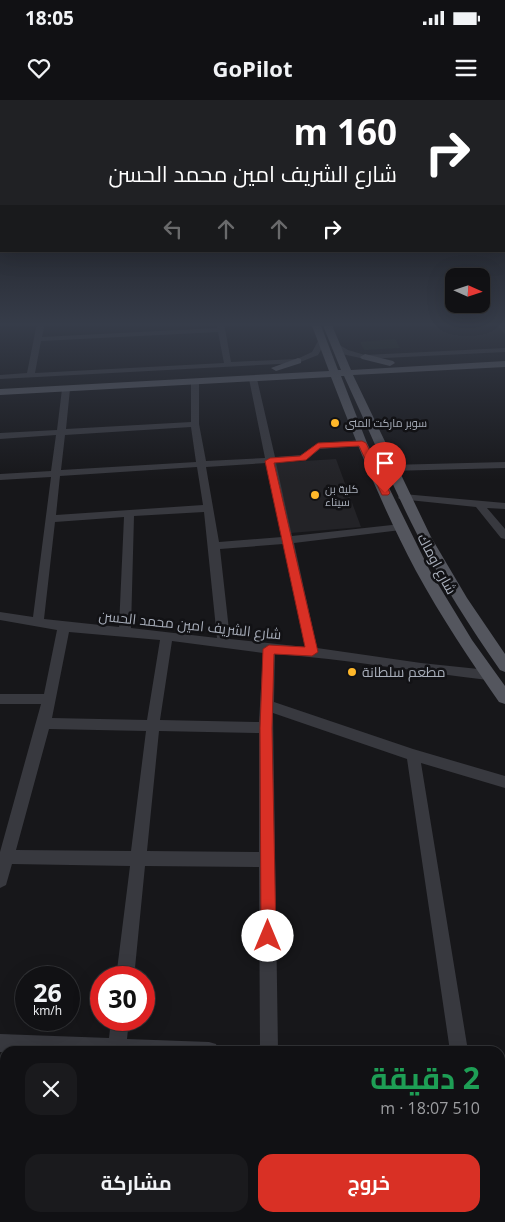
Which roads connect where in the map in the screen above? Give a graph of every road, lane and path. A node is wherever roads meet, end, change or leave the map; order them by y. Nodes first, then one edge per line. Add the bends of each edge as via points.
1 (25, 375) edge
2 (34, 375) edge
3 (72, 375) edge
4 (89, 375) edge
5 (288, 375) edge
6 (340, 375) edge
7 (344, 375) edge
8 (0, 377) edge
9 (47, 377) junction
10 (253, 379) junction
11 (195, 382) junction
12 (0, 383) edge
13 (354, 387) junction
14 (340, 388) junction
15 (66, 389) junction
16 (0, 392) edge
17 (195, 424) junction
18 (60, 432) junction
19 (0, 436) edge
20 (362, 443) junction
21 (270, 461) junction
22 (505, 465) edge
23 (201, 466) junction
24 (389, 468) junction
25 (56, 474) junction
26 (0, 477) edge
27 (403, 497) junction
28 (479, 504) junction
29 (505, 506) edge
30 (209, 508) junction
31 (129, 514) junction
32 (50, 519) junction
33 (401, 527) junction
34 (505, 536) edge
35 (287, 540) junction
36 (214, 546) junction
37 (0, 616) edge
38 (38, 623) junction
39 (64, 627) junction
40 (125, 632) junction
41 (167, 636) junction
42 (224, 644) junction
43 (269, 649) junction
44 (312, 652) junction
45 (505, 666) edge
46 (488, 675) junction
47 (505, 698) edge
48 (0, 699) edge
49 (48, 700) junction
50 (267, 705) junction
51 (44, 724) junction
52 (153, 725) junction
53 (266, 728) junction
54 (413, 755) junction
55 (505, 782) edge
56 (6, 857) junction
57 (139, 858) junction
58 (268, 860) junction
59 (0, 880) edge
60 (126, 966) edge
61 (119, 1031) edge
62 (0, 1042) edge
63 (67, 1046) edge
64 (117, 1046) edge
65 (269, 1046) edge
66 (458, 1046) edge

1 - 8 street
2 - 9 street
3 - 9 street
4 - 9 main road
5 - 10 main road
6 - 14 main road, شارع اوماك
7 - 13 main road, شارع اوماك
9 - 12 main road
10 - 11 main road
10 - 21 street
11 - 15 main road
11 - 17 street
13 - 14 main road
13 - 24 main road, شارع اوماك
14 - 20 main road, شارع اوماك
15 - 16 main road
15 - 18 street
17 - 18 street
17 - 23 street
18 - 19 street
18 - 25 street
20 - 21 street via 318,446 302,458
20 - 33 main road, شارع اوماك
21 - 23 street
21 - 35 street
22 - 24 street
23 - 25 street
23 - 30 street
24 - 27 main road, شارع اوماك
25 - 26 street
25 - 32 street
27 - 28 street
27 - 45 main road, شارع اوماك via 439,567
28 - 29 street
28 - 34 street
30 - 31 street
30 - 36 street
31 - 32 street
31 - 40 street
32 - 38 street
33 - 35 street
33 - 46 main road, شارع اوماك via 443,606
35 - 36 street
35 - 44 street
36 - 42 street
37 - 38 street, شارع الشريف امين محمد الحسن
38 - 39 street, شارع الشريف امين محمد الحسن
39 - 40 street, شارع الشريف امين محمد الحسن
39 - 49 street
40 - 41 street, شارع الشريف امين محمد الحسن
41 - 42 street, شارع الشريف امين محمد الحسن
41 - 52 street
42 - 43 street, شارع الشريف امين محمد الحسن
43 - 44 street, شارع الشريف امين محمد الحسن
43 - 50 street
44 - 46 street, شارع الشريف امين محمد الحسن
46 - 47 main road, شارع اوماك
48 - 49 street
49 - 51 street
50 - 53 street
50 - 54 street
51 - 52 street
51 - 56 street
52 - 53 street
52 - 57 street
53 - 58 street
54 - 55 street
54 - 66 street
56 - 57 street
56 - 59 street
57 - 58 street
57 - 60 street
58 - 65 street
61 - 64 street
62 - 63 street

